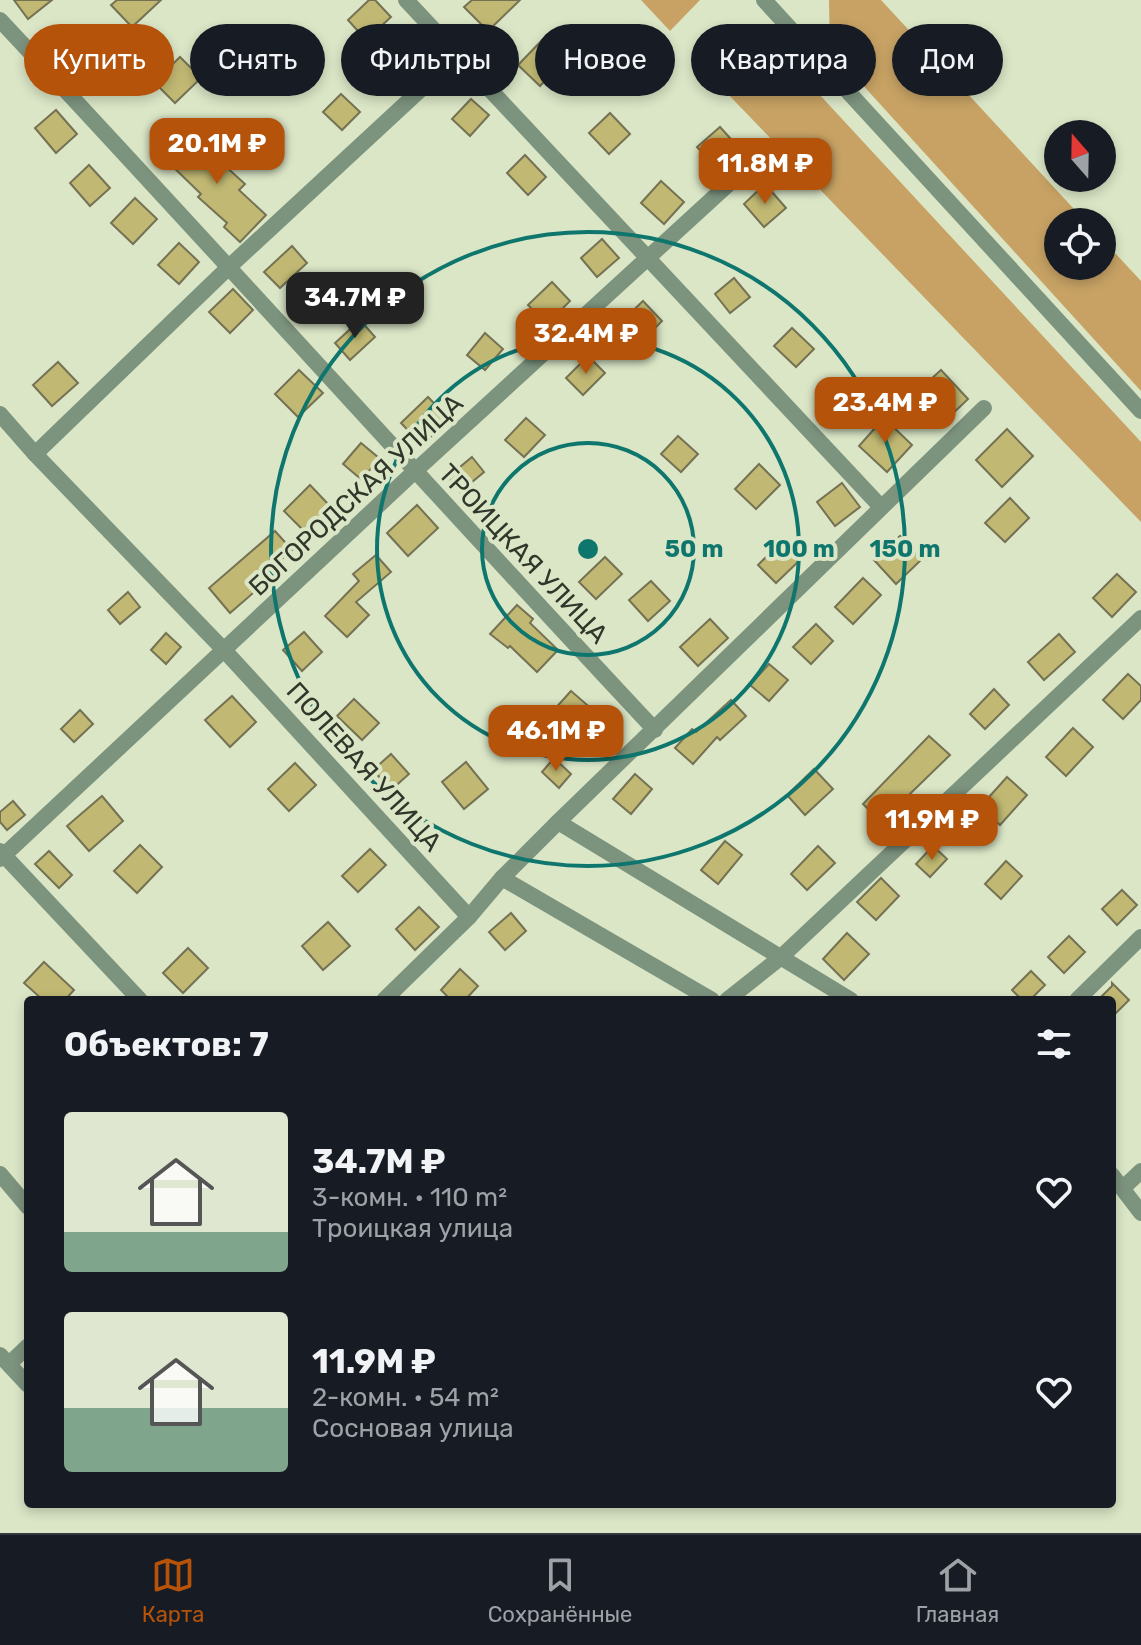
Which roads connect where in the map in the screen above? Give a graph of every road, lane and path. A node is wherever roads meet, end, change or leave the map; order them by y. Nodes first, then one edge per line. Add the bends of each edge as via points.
1 (406, 0) edge
2 (764, 0) edge
3 (0, 20) edge
4 (429, 24) edge
5 (414, 96) edge
6 (496, 96) edge
7 (746, 168) dead end
8 (648, 259) junction
9 (230, 266) junction
10 (984, 408) dead end
11 (1141, 411) edge
12 (0, 414) edge
13 (35, 454) junction
14 (414, 472) junction
15 (881, 507) junction
16 (1141, 618) edge
17 (224, 650) junction
18 (655, 730) junction
19 (558, 822) junction
20 (1, 855) edge
21 (502, 878) junction
22 (469, 917) junction
23 (1141, 937) edge
24 (780, 958) junction
25 (136, 996) edge
26 (388, 996) edge
27 (705, 996) edge
28 (732, 996) edge
29 (844, 996) edge
30 (1081, 996) edge
31 (1141, 1171) edge
32 (0, 1174) edge
33 (1117, 1182) edge
34 (24, 1202) edge
35 (1141, 1213) edge
36 (24, 1348) edge
37 (4, 1360) edge
38 (24, 1381) edge

1 - 4 street
2 - 11 street
3 - 9 street, ТРОИЦКАЯ УЛИЦА
5 - 9 street
6 - 8 street
7 - 8 street, БОГОРОДСКАЯ УЛИЦА
8 - 14 street, БОГОРОДСКАЯ УЛИЦА
8 - 15 street
9 - 13 street
9 - 14 street, ТРОИЦКАЯ УЛИЦА
10 - 15 street
12 - 13 street
13 - 17 street
14 - 17 street, БОГОРОДСКАЯ УЛИЦА
14 - 18 street, ТРОИЦКАЯ УЛИЦА
15 - 18 street
16 - 24 street
17 - 20 street, БОГОРОДСКАЯ УЛИЦА
17 - 22 street, ПОЛЕВАЯ УЛИЦА
18 - 19 street
19 - 21 street
19 - 24 street
20 - 25 street
21 - 22 street
21 - 27 street
22 - 26 street
23 - 30 street
24 - 28 street
24 - 29 street
31 - 33 street
32 - 34 street
33 - 35 street
36 - 37 street
37 - 38 street

